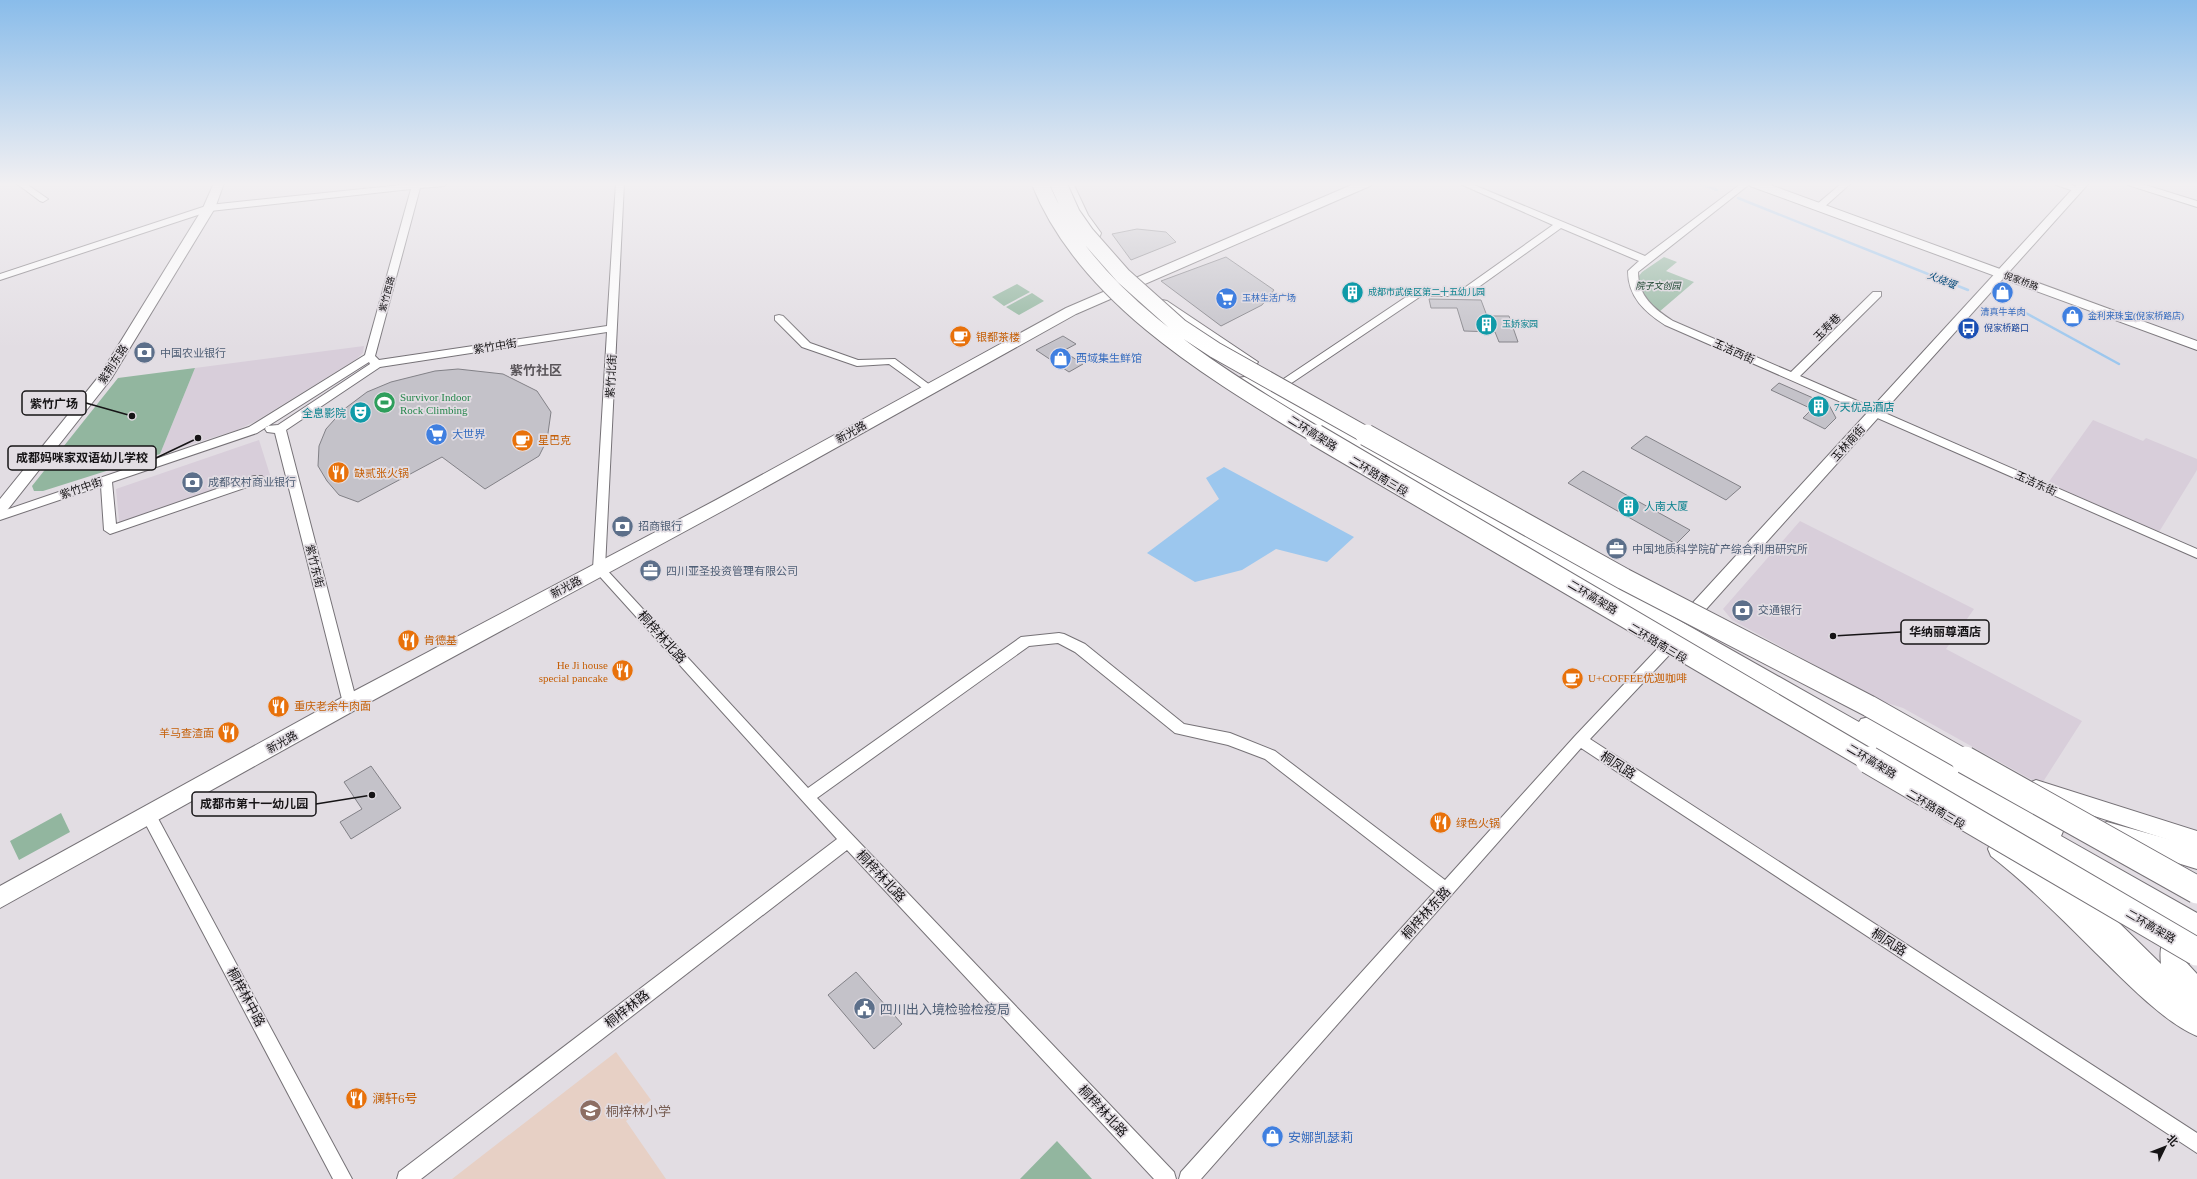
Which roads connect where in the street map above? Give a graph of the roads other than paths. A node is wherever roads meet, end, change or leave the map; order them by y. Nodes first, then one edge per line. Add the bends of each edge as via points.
1 (117, 238) edge
2 (191, 238) edge
3 (403, 238) edge
4 (617, 238) edge
5 (1065, 238) edge
6 (1070, 238) edge
7 (1092, 238) edge
8 (1099, 238) edge
9 (1236, 238) edge
10 (1540, 238) edge
11 (1593, 238) edge
12 (1675, 238) edge
13 (1905, 238) edge
14 (2034, 238) edge
15 (1646, 260) junction
16 (2002, 274) junction
17 (0, 276) edge
18 (1135, 281) junction
19 (1878, 294) dead end
20 (1115, 298) junction
21 (1172, 310) junction
22 (779, 318) dead end
23 (613, 328) junction
24 (2197, 346) edge
25 (1215, 350) junction
26 (1191, 352) junction
27 (373, 361) junction
28 (1793, 377) junction
29 (1286, 382) junction
30 (929, 388) junction
31 (1876, 413) junction
32 (280, 429) junction
33 (253, 430) junction
34 (258, 479) dead end
35 (106, 480) junction
36 (0, 509) edge
37 (1460, 512) junction
38 (0, 516) edge
39 (2197, 554) edge
40 (1512, 555) junction
41 (599, 568) junction
42 (1630, 596) junction
43 (1694, 612) junction
44 (1666, 648) junction
45 (1816, 673) junction
46 (1733, 688) junction
47 (350, 703) junction
48 (1801, 710) junction
49 (1859, 712) junction
50 (1580, 740) junction
51 (1910, 744) junction
52 (1927, 773) junction
53 (1950, 786) junction
54 (807, 797) junction
55 (2016, 805) junction
56 (149, 816) junction
57 (848, 840) junction
58 (2197, 840) edge
59 (2197, 858) edge
60 (2045, 866) junction
61 (2197, 876) edge
62 (1446, 890) junction
63 (2197, 890) edge
64 (2052, 894) junction
65 (0, 898) edge
66 (2197, 903) edge
67 (2197, 912) edge
68 (2197, 927) edge
69 (2197, 939) edge
70 (2197, 952) edge
71 (2197, 994) edge
72 (2197, 1010) edge
73 (2197, 1024) edge
74 (2197, 1144) edge
75 (343, 1179) edge
76 (406, 1179) edge
77 (1167, 1179) edge
78 (1188, 1179) edge

1 - 17 street
2 - 36 street, 紫荆东路 via 106,376
3 - 27 street, 紫竹西路
4 - 23 street, 紫竹北街
5 - 20 main road, 二环路南三段
6 - 26 highway, 二环高架路, bridge via 1098,272 1152,324
7 - 25 highway, bridge via 1124,276 1180,327
8 - 18 main road
9 - 18 main road, 新光路
10 - 29 street via 1462,294 1419,293
11 - 15 street
12 - 15 street, 玉洁西街
13 - 16 main road, 倪家桥路
14 - 16 street, 玉林南街
15 - 28 street, 玉洁西街 via 1633,271 1633,286 1637,294 1658,316
16 - 24 main road, 倪家桥路
16 - 31 street, 玉林南街
18 - 20 main road, 新光路
18 - 21 main road
19 - 28 street, 玉寿巷
20 - 30 main road, 新光路 via 1071,311
20 - 37 highway via 1171,340 1256,393
20 - 40 main road, 二环路南三段 via 1198,365 1255,404
21 - 29 main road
21 - 49 highway via 1188,328 1217,349 1312,407
22 - 30 street via 806,345 857,363 891,361
23 - 27 street, 紫竹中街
23 - 41 street, 紫竹北街
25 - 42 highway, bridge via 1296,402
25 - 63 highway, bridge via 1624,579 1869,706
26 - 42 highway
26 - 70 highway, 二环高架路, bridge via 1251,394 1341,450
27 - 32 street, 紫竹中街
27 - 33 street, 紫竹中街
28 - 31 street, 玉洁西街
29 - 43 main road
30 - 41 main road, 新光路 via 729,500
31 - 39 street, 玉洁东街
31 - 43 street, 玉林南街
32 - 33 street, 紫竹中街
32 - 47 street, 紫竹东街
33 - 35 street, 紫竹中街
34 - 35 street via 110,530
35 - 38 street, 紫竹中街
37 - 40 main road
37 - 48 highway
40 - 44 main road, 二环路南三段
41 - 47 main road, 新光路
41 - 54 street, 桐梓林北路
42 - 51 highway via 1867,725
42 - 52 highway
43 - 45 main road
44 - 46 main road, 二环路南三段
44 - 50 street, 桐梓林东路
45 - 49 main road
45 - 58 main road via 2005,775 2044,792
46 - 48 main road
46 - 64 main road, 二环路南三段 via 1984,838 2020,864
47 - 56 main road, 新光路
48 - 52 highway via 1872,751
49 - 51 highway
50 - 62 street, 桐梓林东路
50 - 74 street, 桐凤路
51 - 55 highway
52 - 53 highway
53 - 60 main road
53 - 68 highway
54 - 57 street, 桐梓林北路
54 - 62 street via 1026,641 1059,638 1080,648 1180,729 1230,739 1270,755
55 - 59 main road
55 - 67 highway via 2047,826
56 - 65 main road, 新光路
56 - 75 street, 桐梓林中路
57 - 76 street, 桐梓林路
57 - 77 street, 桐梓林北路
60 - 64 main road
60 - 72 main road via 2143,966
61 - 66 main road via 2188,879 2186,883 2188,892
62 - 78 street, 桐梓林东路
64 - 73 main road, 二环路南三段 via 2163,1000
69 - 71 main road via 2180,938 2172,950 2174,967

